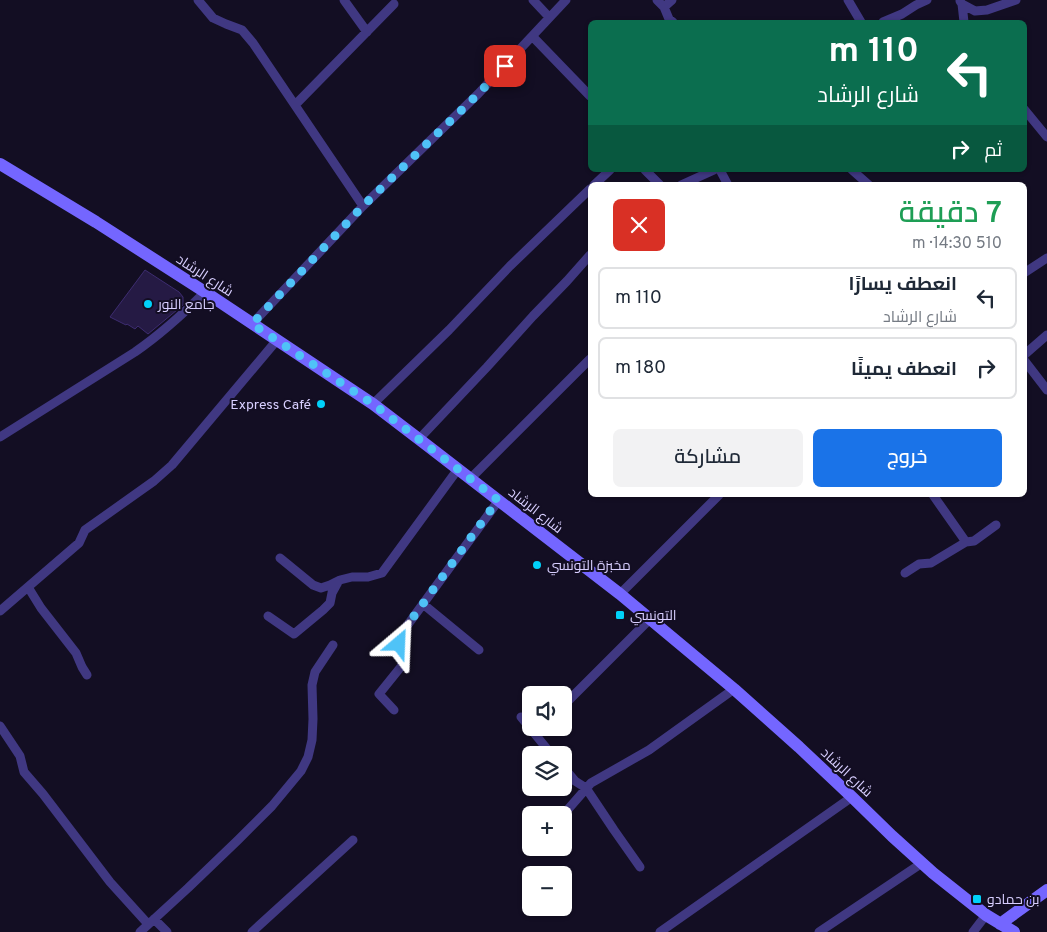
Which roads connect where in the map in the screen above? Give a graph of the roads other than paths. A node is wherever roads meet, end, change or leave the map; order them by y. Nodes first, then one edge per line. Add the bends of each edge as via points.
1 (198, 0) edge
2 (344, 0) edge
3 (532, 0) edge
4 (566, 0) edge
5 (657, 0) edge
6 (672, 0) edge
7 (848, 0) edge
8 (927, 0) edge
9 (1016, 0) edge
10 (961, 2) edge
11 (394, 4) dead end
12 (664, 7) junction
13 (549, 17) junction
14 (670, 20) edge
15 (860, 20) edge
16 (888, 20) edge
17 (964, 20) edge
18 (366, 32) junction
19 (533, 37) junction
20 (588, 94) edge
21 (295, 105) junction
22 (1027, 113) edge
23 (1047, 136) edge
24 (0, 164) edge
25 (608, 172) edge
26 (647, 172) edge
27 (710, 172) edge
28 (854, 172) edge
29 (597, 182) edge
30 (657, 182) edge
31 (688, 182) edge
32 (866, 182) edge
33 (588, 191) edge
34 (363, 206) junction
35 (588, 257) edge
36 (1047, 258) edge
37 (1027, 270) edge
38 (205, 292) junction
39 (252, 324) junction
40 (1047, 335) edge
41 (278, 340) junction
42 (1027, 352) edge
43 (588, 361) edge
44 (1027, 364) edge
45 (1047, 390) edge
46 (373, 404) junction
47 (0, 437) edge
48 (419, 439) junction
49 (458, 469) junction
50 (471, 478) junction
51 (717, 497) edge
52 (934, 497) edge
53 (498, 500) junction
54 (996, 525) dead end
55 (966, 542) junction
56 (280, 558) dead end
57 (905, 573) dead end
58 (340, 580) junction
59 (28, 587) junction
60 (620, 594) junction
61 (423, 604) junction
62 (0, 611) edge
63 (268, 616) dead end
64 (650, 619) junction
65 (333, 645) dead end
66 (479, 650) dead end
67 (87, 674) dead end
68 (734, 689) junction
69 (572, 696) edge
70 (394, 710) dead end
71 (521, 717) dead end
72 (0, 726) edge
73 (545, 746) edge
74 (572, 777) edge
75 (586, 788) junction
76 (852, 797) junction
77 (571, 806) edge
78 (353, 840) dead end
79 (922, 863) junction
80 (640, 866) dead end
81 (1047, 890) edge
82 (986, 915) junction
83 (151, 921) junction
84 (1000, 924) junction
85 (140, 932) edge
86 (166, 932) edge
87 (252, 932) edge
88 (660, 932) edge
89 (819, 932) edge
90 (973, 932) edge
91 (1014, 932) edge

1 - 21 street via 213,18 242,30
2 - 18 street
3 - 13 street
4 - 13 street
5 - 12 street
6 - 12 street
7 - 15 street
8 - 16 street
9 - 10 street via 975,11
10 - 17 street
11 - 18 street
12 - 14 street
13 - 19 street
18 - 21 street
19 - 20 street
19 - 34 street
21 - 34 street
22 - 23 street
24 - 38 street, شارع الرشاد
25 - 29 street
26 - 30 street
27 - 31 street
28 - 32 street
33 - 46 street
34 - 39 street
35 - 48 street
36 - 37 street
38 - 39 street, شارع الرشاد
38 - 47 street via 174,323 135,352
39 - 41 street, شارع الرشاد
40 - 42 street
41 - 46 street, شارع الرشاد
41 - 59 street via 172,465 86,530 79,543
43 - 50 street
44 - 45 street
46 - 48 street, شارع الرشاد
48 - 49 street, شارع الرشاد
49 - 50 street, شارع الرشاد
49 - 58 street via 382,574
50 - 53 street, شارع الرشاد
51 - 60 street
52 - 55 street
53 - 60 street, شارع الرشاد
53 - 61 street
54 - 55 street via 974,541
55 - 57 street via 931,563 919,564
56 - 58 street via 321,588
58 - 63 street via 330,602 294,634
59 - 62 street
59 - 67 street via 76,653
60 - 64 street, شارع الرشاد
61 - 66 street
61 - 70 street via 401,634 399,644 404,663 379,694
64 - 68 street, شارع الرشاد
64 - 69 street
65 - 83 street via 315,672 312,740 301,771 252,826
68 - 75 street via 649,750
68 - 76 street, شارع الرشاد
71 - 73 street
72 - 83 street via 20,756 24,772 110,882
74 - 75 street
75 - 77 street
75 - 80 street
76 - 79 street, شارع الرشاد
76 - 88 street
78 - 87 street
79 - 82 street, شارع الرشاد
79 - 89 street
81 - 84 street
82 - 84 street, شارع الرشاد
82 - 90 street
83 - 85 street
83 - 86 street
84 - 91 street, شارع الرشاد

